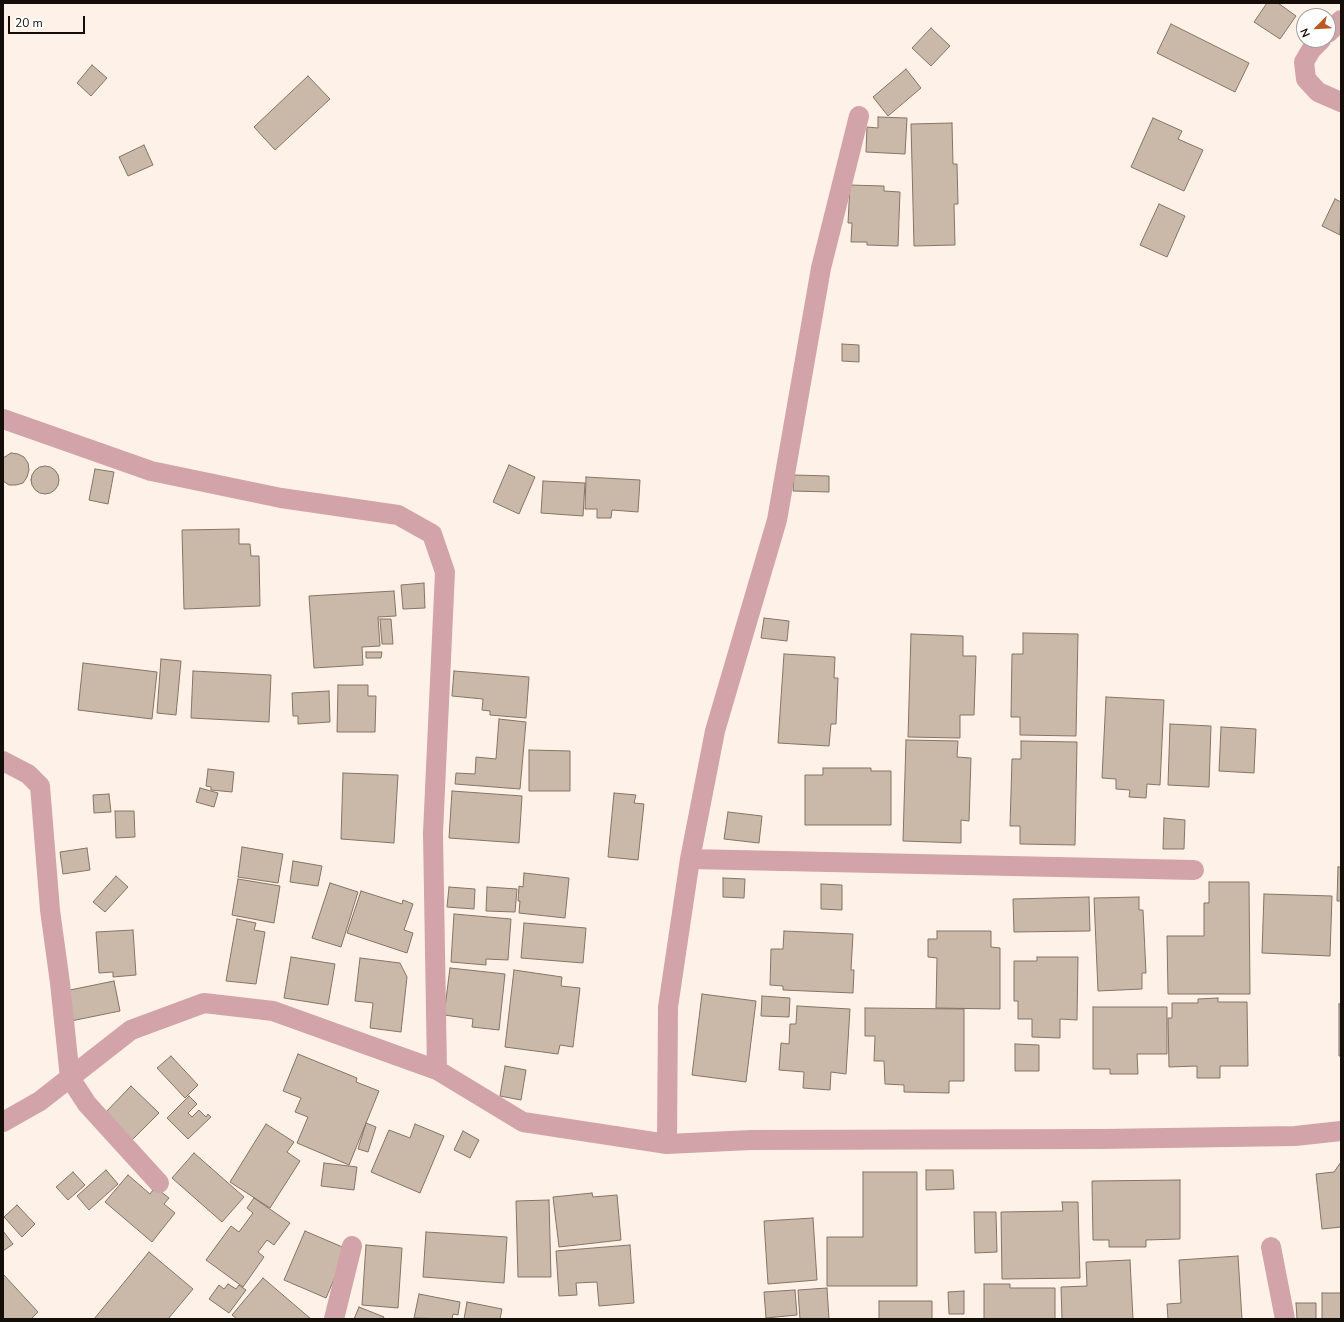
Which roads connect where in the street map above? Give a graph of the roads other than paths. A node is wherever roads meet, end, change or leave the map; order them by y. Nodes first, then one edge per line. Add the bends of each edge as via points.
1 (1313, 48) edge
2 (1341, 102) edge
3 (859, 116) dead end
4 (3, 419) edge
5 (3, 761) edge
6 (690, 859) junction
7 (1194, 870) dead end
8 (438, 1070) junction
9 (70, 1078) junction
10 (3, 1122) edge
11 (1341, 1132) edge
12 (667, 1144) junction
13 (160, 1183) dead end
14 (352, 1246) dead end
15 (1271, 1247) dead end
16 (334, 1319) edge
17 (1285, 1319) edge

1 - 2 street via 1304,62 1306,79 1318,92
3 - 6 street via 821,268 777,520 715,731
4 - 8 street via 151,471 281,498 398,515 432,534 445,572 433,833
5 - 9 street via 28,774 40,786 50,910
6 - 7 street
6 - 12 street via 668,1007
8 - 9 street via 273,1010 204,1003 131,1030
8 - 12 street via 523,1122
9 - 10 street via 40,1101
9 - 13 street via 87,1104
11 - 12 street via 1280,1136 751,1140
14 - 16 street
15 - 17 street

